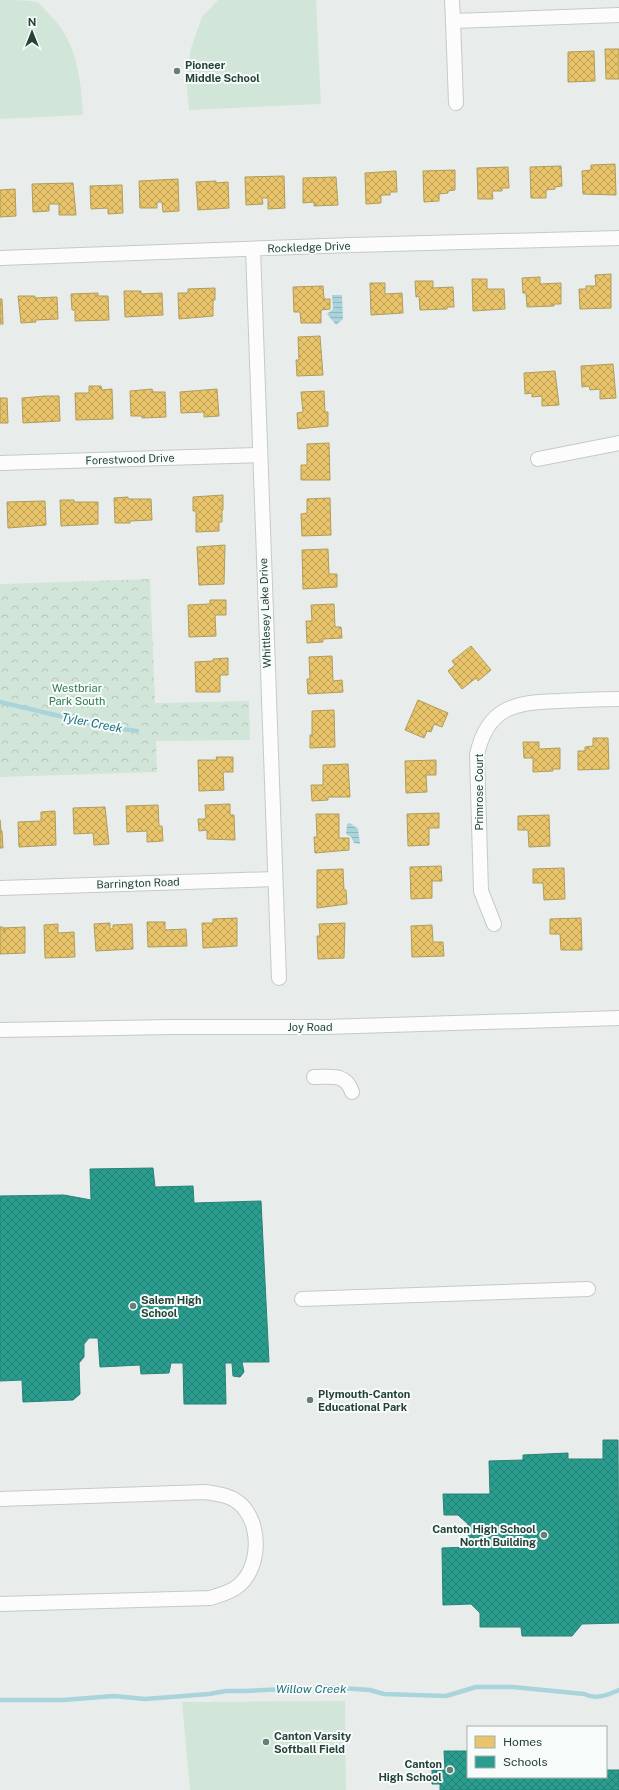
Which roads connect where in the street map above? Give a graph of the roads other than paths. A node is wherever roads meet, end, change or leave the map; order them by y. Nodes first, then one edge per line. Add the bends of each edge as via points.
1 (452, 0) edge
2 (619, 15) edge
3 (453, 21) junction
4 (456, 103) dead end
5 (619, 238) edge
6 (253, 249) junction
7 (0, 258) edge
8 (619, 443) edge
9 (260, 455) junction
10 (538, 459) dead end
11 (0, 463) edge
12 (619, 699) edge
13 (275, 879) junction
14 (0, 888) edge
15 (494, 924) dead end
16 (279, 978) dead end
17 (619, 1018) edge
18 (0, 1030) edge
19 (314, 1077) dead end
20 (352, 1092) dead end
21 (588, 1289) dead end
22 (302, 1299) dead end
23 (0, 1499) edge
24 (0, 1604) edge

1 - 3 street
2 - 3 street
3 - 4 street
5 - 6 street, Rockledge Drive
6 - 7 street, Rockledge Drive
6 - 9 street, Whittlesey Lake Drive
8 - 10 street
9 - 11 street, Forestwood Drive
9 - 13 street, Whittlesey Lake Drive
12 - 15 street, Primrose Court via 523,703 500,714 485,731 477,755 481,891
13 - 14 street, Barrington Road
13 - 16 street, Whittlesey Lake Drive
17 - 18 street, Joy Road via 325,1027
19 - 20 street via 342,1078 349,1084
21 - 22 street
23 - 24 street via 205,1492 225,1495 239,1503 246,1512 256,1544 250,1570 243,1581 228,1592 210,1598

